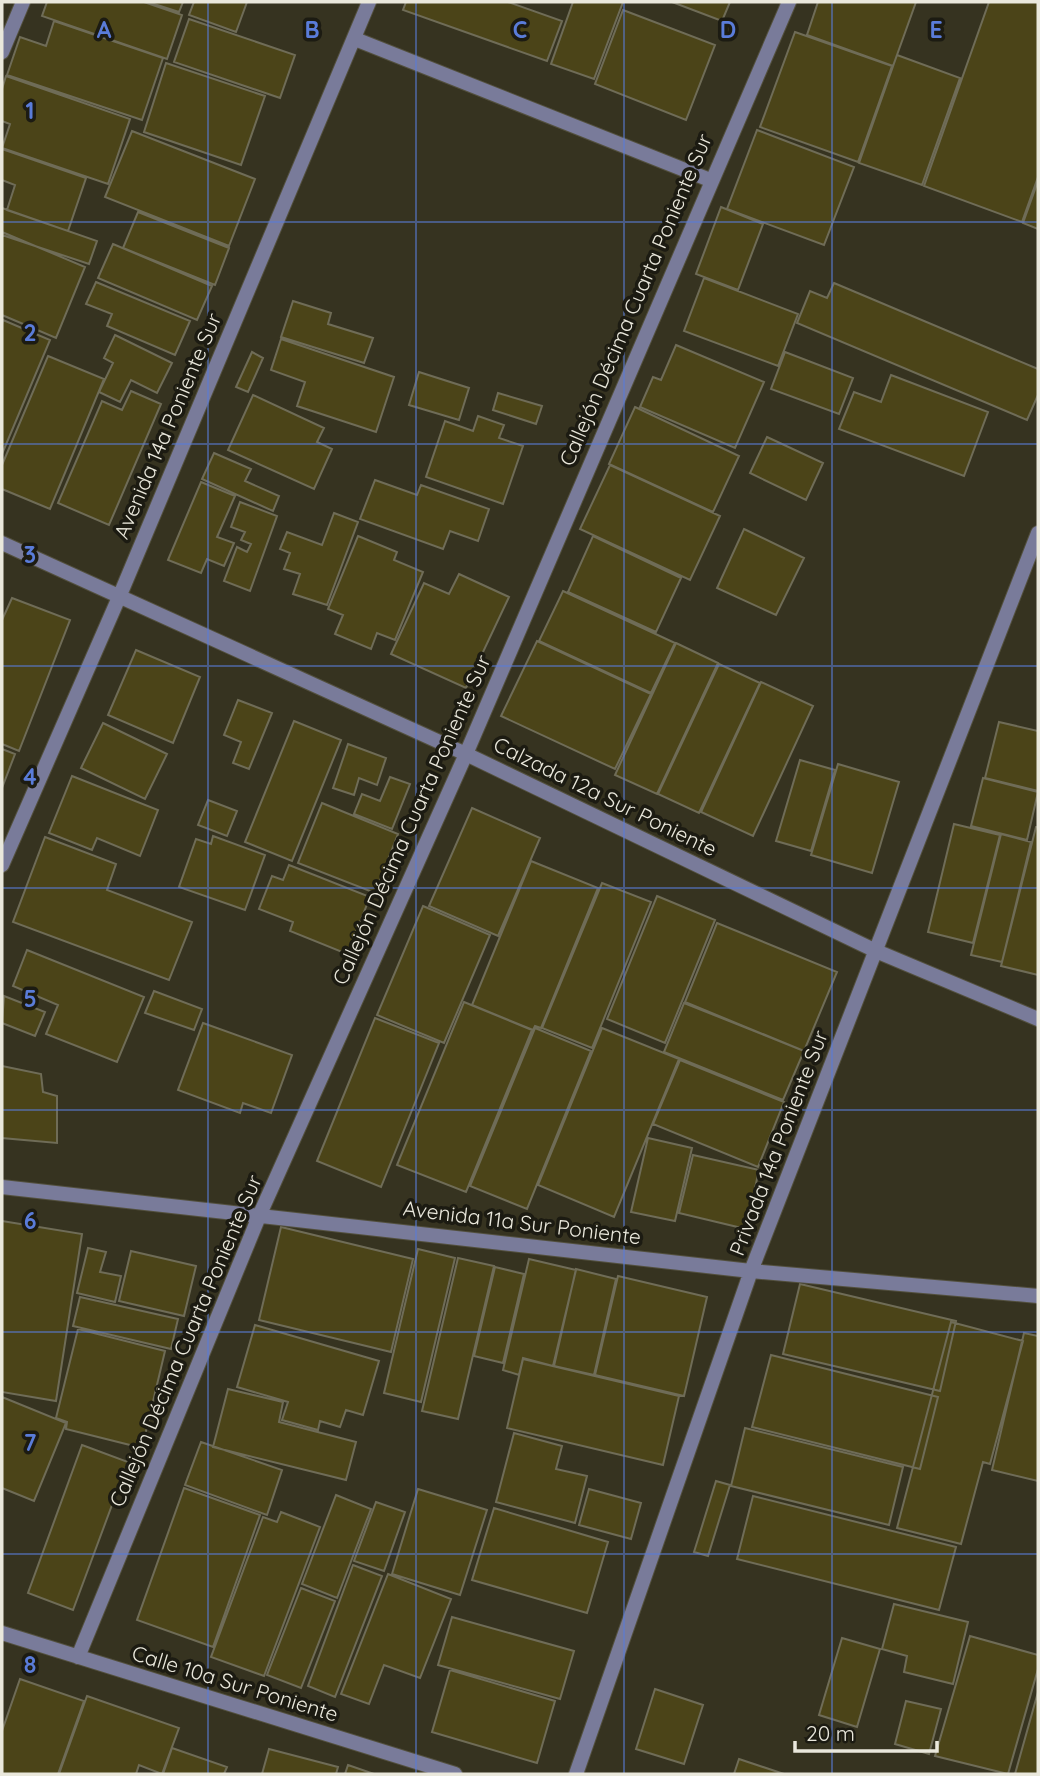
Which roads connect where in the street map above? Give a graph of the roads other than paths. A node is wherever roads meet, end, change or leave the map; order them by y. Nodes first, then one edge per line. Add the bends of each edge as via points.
1 (23, 2) edge
2 (369, 2) edge
3 (789, 2) edge
4 (355, 38) junction
5 (2, 51) edge
6 (710, 180) junction
7 (1038, 533) edge
8 (2, 543) edge
9 (120, 595) junction
10 (466, 754) junction
11 (2, 865) edge
12 (876, 951) junction
13 (1038, 1019) edge
14 (2, 1187) edge
15 (260, 1214) junction
16 (751, 1271) junction
17 (1038, 1296) edge
18 (2, 1633) edge
19 (78, 1657) junction
20 (455, 1774) edge
21 (576, 1774) edge

1 - 5 street
2 - 4 street, Avenida 14a Poniente Sur
3 - 6 street, Callejón Décima Cuarta Poniente Sur
4 - 6 street
4 - 9 street, Avenida 14a Poniente Sur
6 - 10 street, Callejón Décima Cuarta Poniente Sur
7 - 12 street, Privada 14a Poniente Sur
8 - 9 street, Calzada 12a Sur Poniente
9 - 10 street, Calzada 12a Sur Poniente
9 - 11 street, Avenida 14a Poniente Sur
10 - 12 street, Calzada 12a Sur Poniente
10 - 15 street, Callejón Décima Cuarta Poniente Sur
12 - 13 street, Calzada 12a Sur Poniente
12 - 16 street, Privada 14a Poniente Sur
14 - 15 street, Avenida 11a Sur Poniente
15 - 16 street, Avenida 11a Sur Poniente
15 - 19 street, Callejón Décima Cuarta Poniente Sur
16 - 17 street, Avenida 11a Sur Poniente
16 - 21 street, Privada 14a Poniente Sur
18 - 19 street, Calle 10a Sur Poniente
19 - 20 street, Calle 10a Sur Poniente

